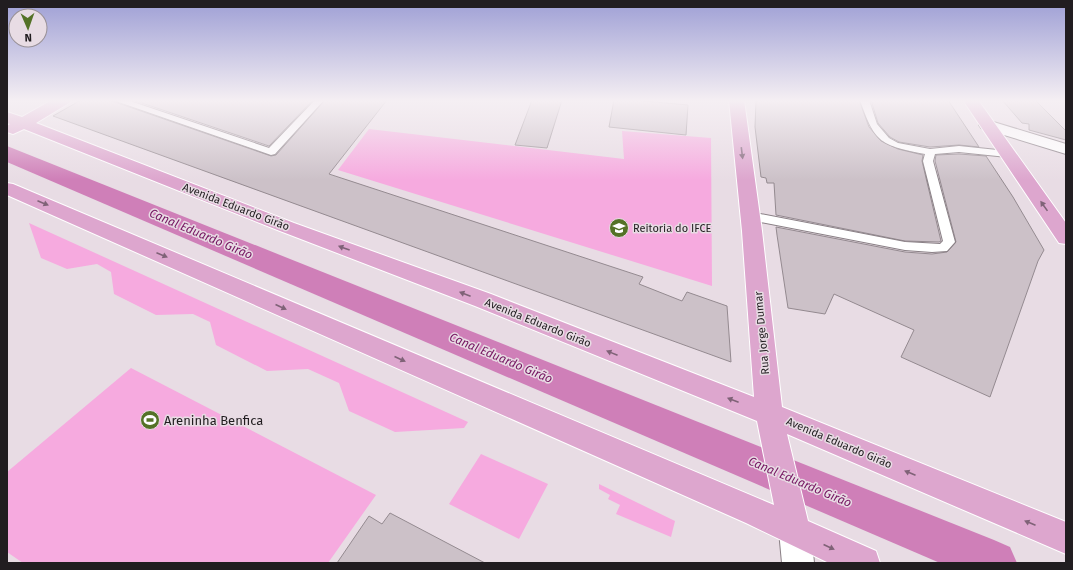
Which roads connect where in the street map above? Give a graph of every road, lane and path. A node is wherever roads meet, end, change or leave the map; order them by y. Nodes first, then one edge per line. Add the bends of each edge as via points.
1 (25, 127) edge
2 (196, 127) edge
3 (294, 127) edge
4 (739, 127) edge
5 (874, 127) edge
6 (988, 127) edge
7 (992, 127) edge
8 (1066, 149) edge
9 (930, 152) junction
10 (1007, 154) junction
11 (7, 188) edge
12 (750, 216) junction
13 (1066, 238) edge
14 (769, 414) junction
15 (795, 531) junction
16 (1066, 538) edge
17 (798, 563) edge
18 (864, 563) edge

14 -> 1 main road, Avenida Eduardo Girão via 475,298
2 - 3 lane via 271,152
4 -> 12 main road, Rua Jorge Dumar
5 - 9 lane via 886,140 895,145
6 - 10 main road
7 - 8 street
9 - 10 lane via 969,149
9 - 12 lane via 928,161 949,242 943,248 898,245
13 -> 10 main road
11 -> 15 main road
12 - 14 main road, Rua Jorge Dumar
14 - 15 main road, Rua Jorge Dumar
16 -> 14 main road, Avenida Eduardo Girão
15 - 17 street, Rua Jorge Dumar
15 -> 18 main road

